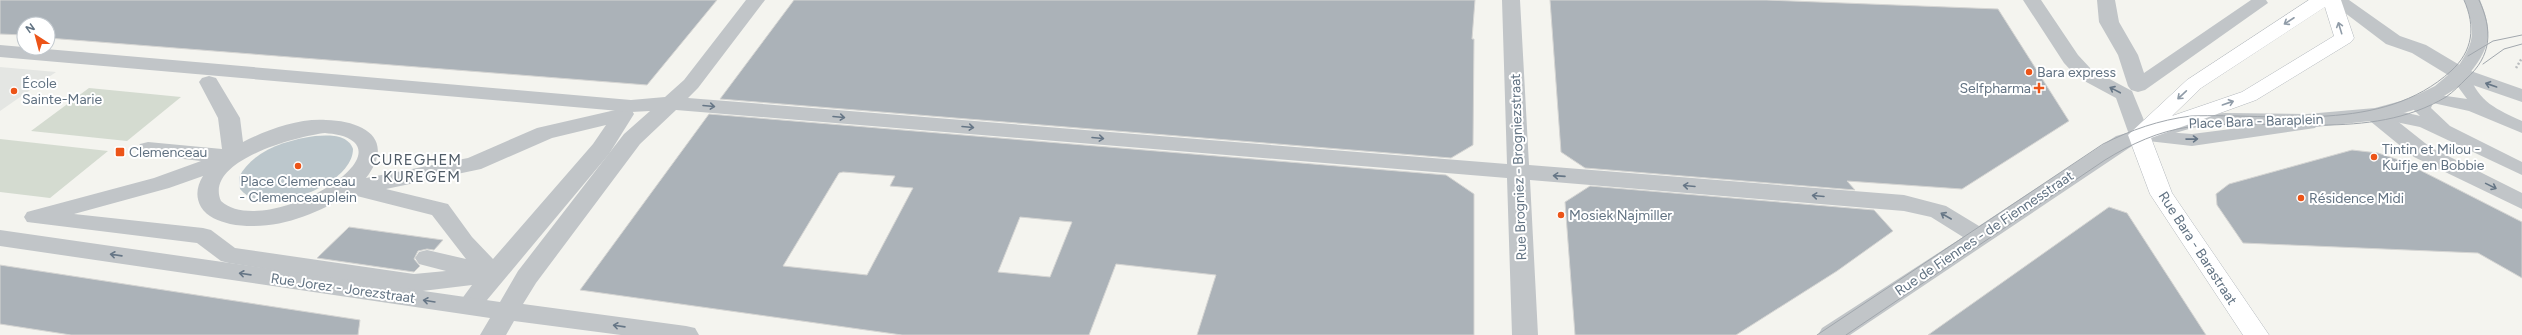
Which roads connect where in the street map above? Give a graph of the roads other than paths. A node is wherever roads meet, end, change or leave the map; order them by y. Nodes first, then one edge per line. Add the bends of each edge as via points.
1 (756, 0) edge
2 (1511, 0) edge
3 (2032, 0) edge
4 (2106, 0) edge
5 (2236, 0) edge
6 (2322, 0) edge
7 (2332, 0) edge
8 (2337, 0) edge
9 (2472, 0) edge
10 (0, 51) edge
11 (2461, 74) junction
12 (209, 82) dead end
13 (2522, 96) edge
14 (2426, 98) junction
15 (670, 103) junction
16 (2485, 110) junction
17 (2375, 114) junction
18 (2522, 128) edge
19 (2447, 132) junction
20 (2139, 135) junction
21 (148, 150) dead end
22 (234, 157) junction
23 (2522, 169) edge
24 (1518, 173) junction
25 (350, 186) junction
26 (2522, 202) edge
27 (227, 216) junction
28 (203, 236) junction
29 (1979, 236) junction
30 (0, 238) edge
31 (464, 243) junction
32 (501, 275) junction
33 (474, 300) dead end
34 (508, 311) junction
35 (493, 335) edge
36 (686, 335) edge
37 (1525, 335) edge
38 (1831, 335) edge
39 (2256, 335) edge

1 - 15 street via 691,84
2 - 24 street, Rue Brogniez - Brogniezstraat
20 -> 3 street via 2125,96 2084,73
4 - 5 street via 2109,22 2128,55 2165,74 2262,4
6 -> 20 main road, Place Bara - Baraplein via 2194,84
20 -> 7 main road, Place Bara - Baraplein via 2249,96 2344,38
8 - 11 street via 2393,40 2419,49
9 - 11 lane via 2481,27 2480,45 2476,56
10 - 15 street via 631,106
13 -> 11 street
11 - 14 street, Place Bara - Baraplein via 2442,90
11 - 16 lane via 2464,84
12 - 22 street via 229,118
14 - 16 lane via 2445,98
14 - 17 street, Place Bara - Baraplein via 2408,106
14 - 19 lane via 2422,109
15 -> 24 street
15 - 34 street via 632,139 527,278
16 - 18 lane
17 - 19 lane via 2433,125
20 -> 17 street, Place Bara - Baraplein via 2191,122 2226,119 2307,121
17 -> 26 street via 2422,152
19 - 23 lane
20 - 29 street, Rue de Fiennes - de Fiennesstraat via 2102,153
20 - 39 main road, Rue Bara - Barastraat via 2161,194
21 - 22 street
22 - 25 street via 262,141 283,133 325,126 342,128 356,132 366,139 370,149 367,160
22 - 27 street via 214,175 208,188 207,199 213,209
22 - 28 street via 161,183 35,217
29 -> 24 street via 1938,211 1904,203
24 - 37 street, Rue Brogniez - Brogniezstraat
25 - 27 street via 285,214 262,218
25 - 31 street via 440,210
25 - 32 street via 473,164 545,133 624,114 601,149
27 - 28 street
28 - 32 street via 229,255 406,282
29 - 38 street, Rue de Fiennes - de Fiennesstraat
34 -> 30 street, Rue Jorez - Jorezstraat
31 - 32 street
31 - 32 street via 427,258
32 - 33 street
34 - 35 street
36 -> 34 street, Rue Jorez - Jorezstraat

